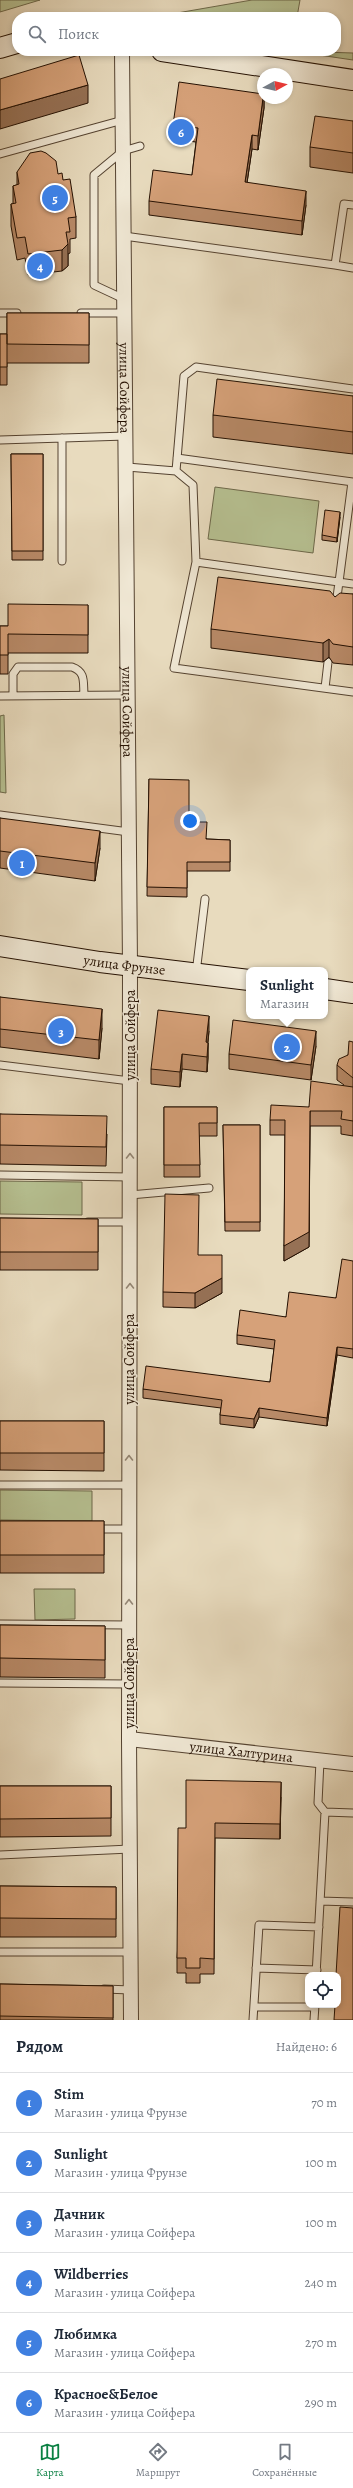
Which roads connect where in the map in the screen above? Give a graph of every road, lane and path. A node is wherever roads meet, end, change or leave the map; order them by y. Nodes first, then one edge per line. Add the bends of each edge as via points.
1 (12, 44) edge
2 (0, 48) edge
3 (122, 56) edge
4 (195, 56) edge
5 (353, 80) edge
6 (123, 120) junction
7 (140, 146) dead end
8 (123, 151) junction
9 (0, 154) edge
10 (353, 205) edge
11 (124, 236) junction
12 (335, 265) junction
13 (353, 268) edge
14 (125, 299) junction
15 (0, 313) edge
16 (24, 313) edge
17 (71, 313) edge
18 (125, 313) junction
19 (353, 389) edge
20 (126, 436) junction
21 (62, 438) junction
22 (0, 440) edge
23 (177, 458) junction
24 (126, 467) junction
25 (176, 471) junction
26 (353, 482) edge
27 (62, 561) dead end
28 (196, 562) junction
29 (339, 582) junction
30 (353, 584) edge
31 (335, 611) edge
32 (328, 662) dead end
33 (325, 688) junction
34 (353, 692) edge
35 (84, 695) junction
36 (128, 695) junction
37 (0, 696) edge
38 (13, 696) junction
39 (0, 815) edge
40 (129, 832) junction
41 (205, 899) dead end
42 (0, 946) edge
43 (130, 966) junction
44 (196, 973) junction
45 (246, 980) edge
46 (328, 990) edge
47 (353, 993) edge
48 (0, 1065) edge
49 (130, 1081) junction
50 (0, 1175) edge
51 (130, 1177) junction
52 (209, 1188) dead end
53 (130, 1195) junction
54 (76, 1221) edge
55 (130, 1222) junction
56 (0, 1485) edge
57 (129, 1485) junction
58 (84, 1529) edge
59 (129, 1529) junction
60 (0, 1624) edge
61 (129, 1625) junction
62 (0, 1683) edge
63 (129, 1684) junction
64 (129, 1739) junction
65 (320, 1760) junction
66 (353, 1764) edge
67 (324, 1812) junction
68 (353, 1814) edge
69 (130, 1849) junction
70 (0, 1855) edge
71 (320, 1901) junction
72 (353, 1902) edge
73 (319, 1927) junction
74 (0, 1952) edge
75 (131, 1952) junction
76 (256, 1968) junction
77 (316, 1972) edge
78 (92, 1989) edge
79 (131, 1990) junction
80 (254, 2006) junction
81 (305, 2006) edge
82 (315, 2008) edge
83 (131, 2020) edge
84 (253, 2020) edge
85 (314, 2020) edge

1 - 2 street
3 - 6 street, улица Сойфера
4 - 5 street
6 - 8 street, улица Сойфера
6 - 9 lane
7 - 8 lane
8 - 11 street, улица Сойфера
8 - 14 lane via 94,175 94,286
10 - 12 lane via 344,204
11 - 12 lane
11 - 14 street, улица Сойфера
12 - 13 lane
14 - 18 street, улица Сойфера
15 - 16 lane
17 - 18 lane
18 - 20 street, улица Сойфера
19 - 23 lane via 196,367 184,376
20 - 21 lane
20 - 24 street, улица Сойфера
21 - 22 lane
21 - 27 lane
23 - 25 lane
23 - 26 lane
24 - 25 lane
24 - 36 street, улица Сойфера
25 - 28 lane via 193,485
26 - 29 lane
28 - 29 lane
28 - 33 lane via 174,668
29 - 30 lane
29 - 31 lane
32 - 33 lane
33 - 34 lane
35 - 36 lane
35 - 38 lane
35 - 38 lane via 83,675 80,670 72,667 18,667 13,674
36 - 40 street, улица Сойфера
37 - 38 lane
39 - 40 lane
40 - 43 street, улица Сойфера
41 - 44 lane
42 - 43 street, улица Фрунзе
43 - 44 street, улица Фрунзе
43 - 49 street, улица Сойфера
44 - 45 street, улица Фрунзе
46 - 47 street
48 - 49 lane
51 -> 49 street, улица Сойфера
50 - 51 lane
51 - 53 street, улица Сойфера
52 - 53 lane
53 - 55 street, улица Сойфера
54 - 55 lane
57 -> 55 street, улица Сойфера
56 - 57 lane
57 - 59 street, улица Сойфера
58 - 59 lane
61 -> 59 street, улица Сойфера
60 - 61 lane
61 - 63 street, улица Сойфера
62 - 63 lane
63 - 64 street, улица Сойфера
64 - 65 street, улица Халтурина
64 - 69 street, улица Сойфера
65 - 66 street, улица Халтурина
65 - 67 lane via 318,1803
67 - 68 lane
67 - 71 lane
69 - 70 lane
69 - 75 street, улица Сойфера
71 - 72 lane
71 - 73 lane
73 - 76 lane via 259,1925
73 - 77 lane
74 - 75 lane
75 - 79 street, улица Сойфера
76 - 77 lane
76 - 80 lane
78 - 79 lane
79 - 83 street, улица Сойфера
80 - 81 lane
80 - 84 lane
82 - 85 lane

